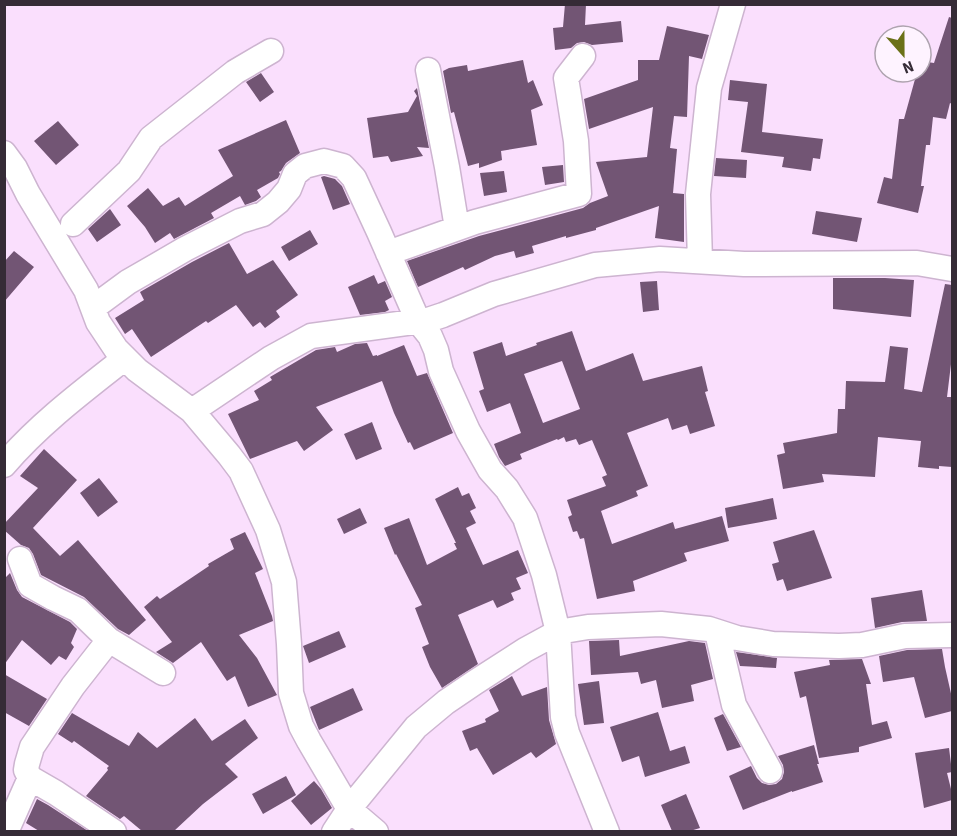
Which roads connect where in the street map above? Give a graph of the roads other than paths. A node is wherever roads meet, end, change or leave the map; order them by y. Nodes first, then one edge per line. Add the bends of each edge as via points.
1 (733, 4) edge
2 (271, 51) dead end
3 (583, 56) dead end
4 (428, 70) dead end
5 (4, 153) edge
6 (73, 224) dead end
7 (457, 228) junction
8 (388, 253) junction
9 (700, 261) junction
10 (952, 269) edge
11 (94, 307) junction
12 (418, 321) junction
13 (125, 358) junction
14 (192, 411) junction
15 (4, 465) edge
16 (20, 559) dead end
17 (558, 632) junction
18 (717, 632) junction
19 (952, 634) edge
20 (109, 640) junction
21 (163, 673) dead end
22 (770, 771) dead end
23 (30, 778) junction
24 (349, 809) junction
25 (6, 831) edge
26 (114, 831) edge
27 (334, 831) edge
28 (376, 831) edge
29 (607, 831) edge

1 - 9 street via 709,88 698,194
2 - 6 street via 235,72 152,138 129,171
3 - 7 street via 566,78 579,194
4 - 7 street
5 - 11 street
7 - 8 street
8 - 11 street via 354,178 343,166 324,161 305,166 295,174 289,189 263,214 240,221 185,249
8 - 12 street
9 - 10 street via 917,262
9 - 12 street via 660,259 595,265
11 - 13 street via 98,322
12 - 14 street via 311,336
12 - 17 street via 430,336 468,431 525,518
13 - 14 street
13 - 15 street via 70,402
14 - 24 street via 241,471 268,530 284,582 291,693 296,712
16 - 20 street via 30,585 78,610
17 - 18 street via 661,624
17 - 24 street via 446,702 416,727
17 - 29 street via 563,717
18 - 19 street via 773,644 819,646
18 - 22 street via 734,705
20 - 21 street
20 - 23 street via 32,747 27,764
23 - 25 street
23 - 26 street
24 - 27 street
24 - 28 street

